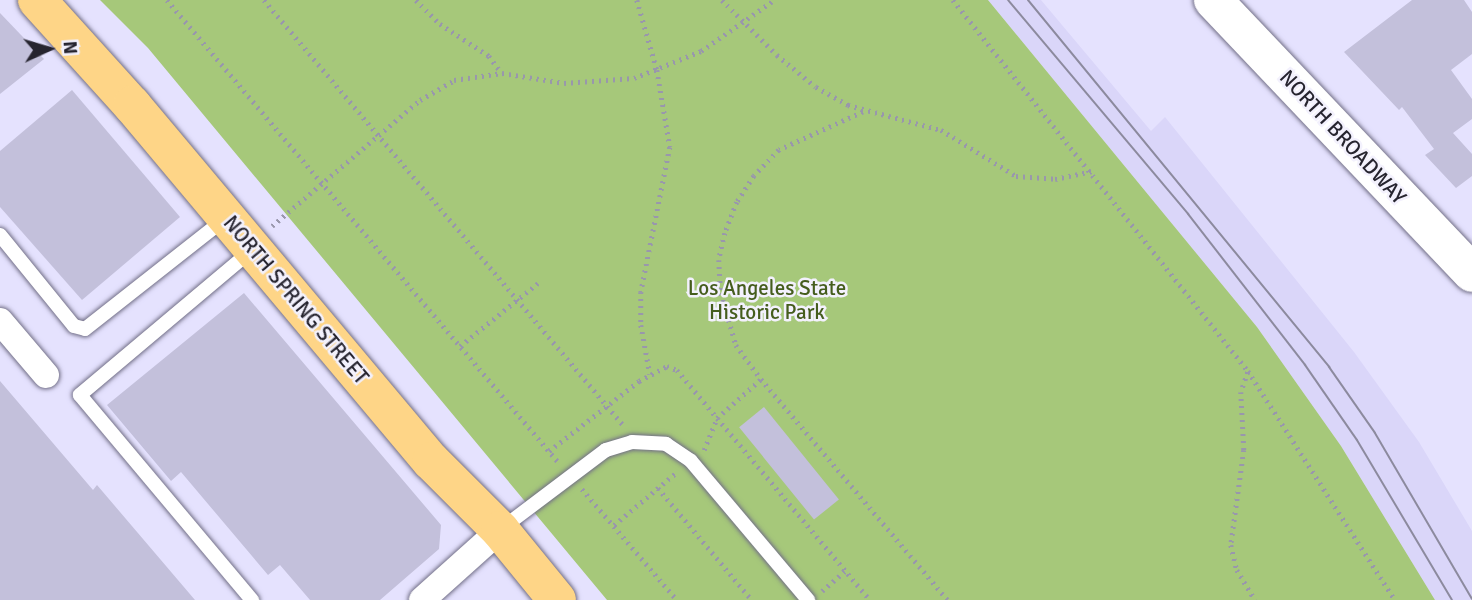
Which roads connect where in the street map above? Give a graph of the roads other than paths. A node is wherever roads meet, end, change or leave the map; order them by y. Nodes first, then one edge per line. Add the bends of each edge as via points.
1 (37, 0) edge
2 (1213, 0) edge
3 (0, 235) edge
4 (243, 237) junction
5 (1472, 273) edge
6 (0, 321) edge
7 (46, 375) dead end
8 (500, 530) junction
9 (814, 596) edge
10 (252, 600) edge
11 (422, 600) edge
12 (557, 600) edge

1 - 4 main road, NORTH SPRING STREET
2 - 5 main road, NORTH BROADWAY
3 - 4 lane via 75,326 85,329
4 - 8 main road, NORTH SPRING STREET via 431,461
4 - 10 lane via 80,395
6 - 7 street
8 - 9 lane via 593,457 632,442 666,444 680,451
8 - 11 street
8 - 12 main road, NORTH SPRING STREET

